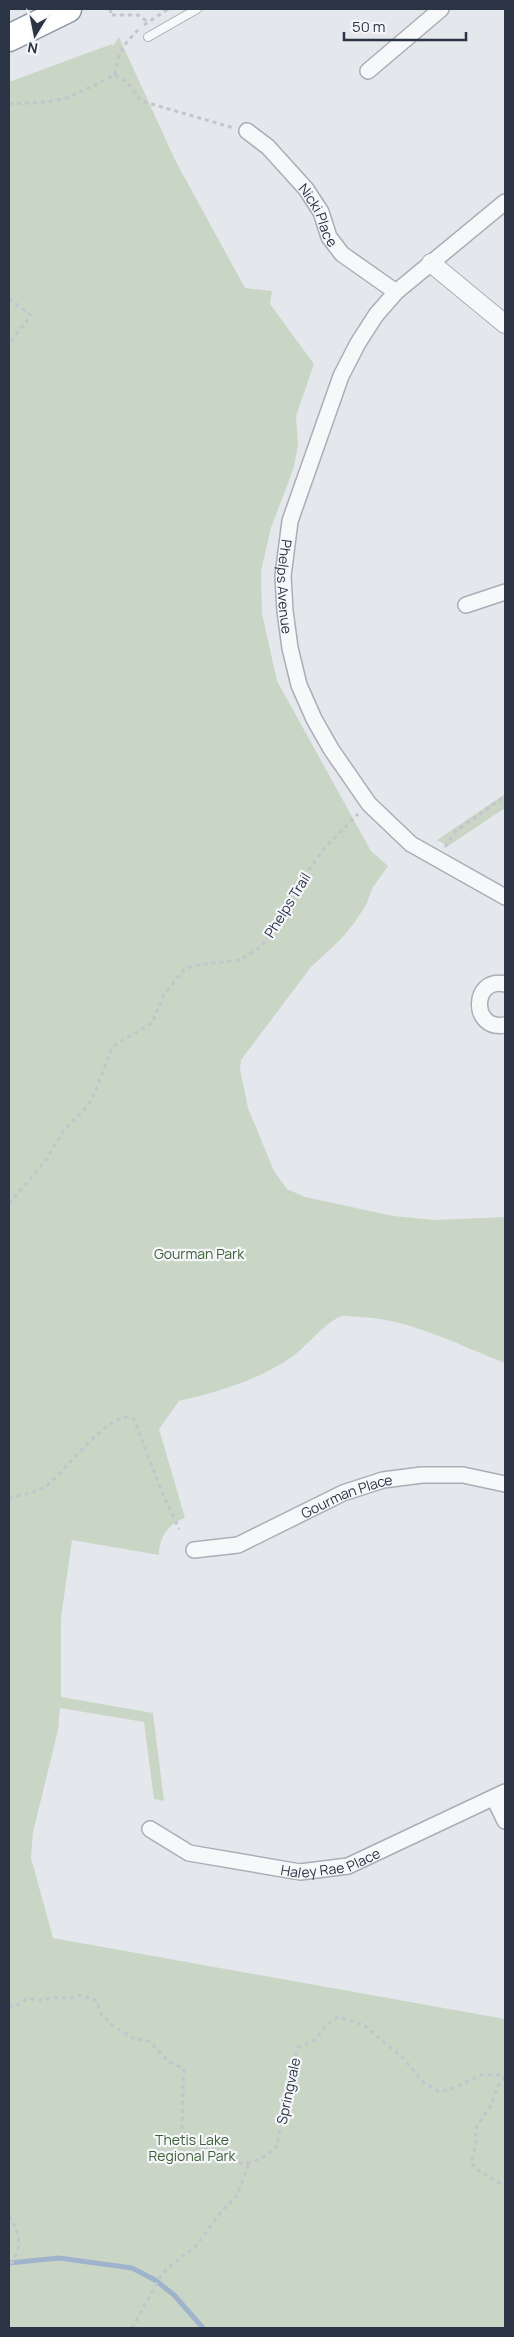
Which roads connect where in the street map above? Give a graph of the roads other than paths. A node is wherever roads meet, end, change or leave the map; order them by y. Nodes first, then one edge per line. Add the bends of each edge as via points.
1 (68, 9) edge
2 (197, 9) edge
3 (441, 9) edge
4 (148, 37) dead end
5 (9, 38) edge
6 (368, 71) dead end
7 (247, 131) road end
8 (505, 202) edge
9 (431, 263) junction
10 (396, 292) junction
11 (505, 324) edge
12 (505, 592) edge
13 (466, 605) dead end
14 (505, 897) edge
15 (505, 984) edge
16 (505, 1025) edge
17 (505, 1484) edge
18 (194, 1550) dead end
19 (500, 1795) edge
20 (505, 1821) edge
21 (150, 1829) dead end

1 - 5 highway
2 - 4 lane
3 - 6 street
7 - 10 street, Nicki Place via 268,147 306,189 321,212 329,236 342,254
8 - 9 street, Phelps Avenue
9 - 10 street, Phelps Avenue
9 - 11 street
10 - 14 street, Phelps Avenue via 362,336 341,376 290,521 283,576 290,648 299,685 314,718 369,804 410,844
12 - 13 street
15 - 16 street via 492,984 484,990 479,1008 489,1023
17 - 18 street, Gourman Place via 463,1475 422,1475 383,1480 344,1493 238,1545
19 - 20 street
19 - 21 street, Haley Rae Place via 348,1866 300,1872 189,1853

